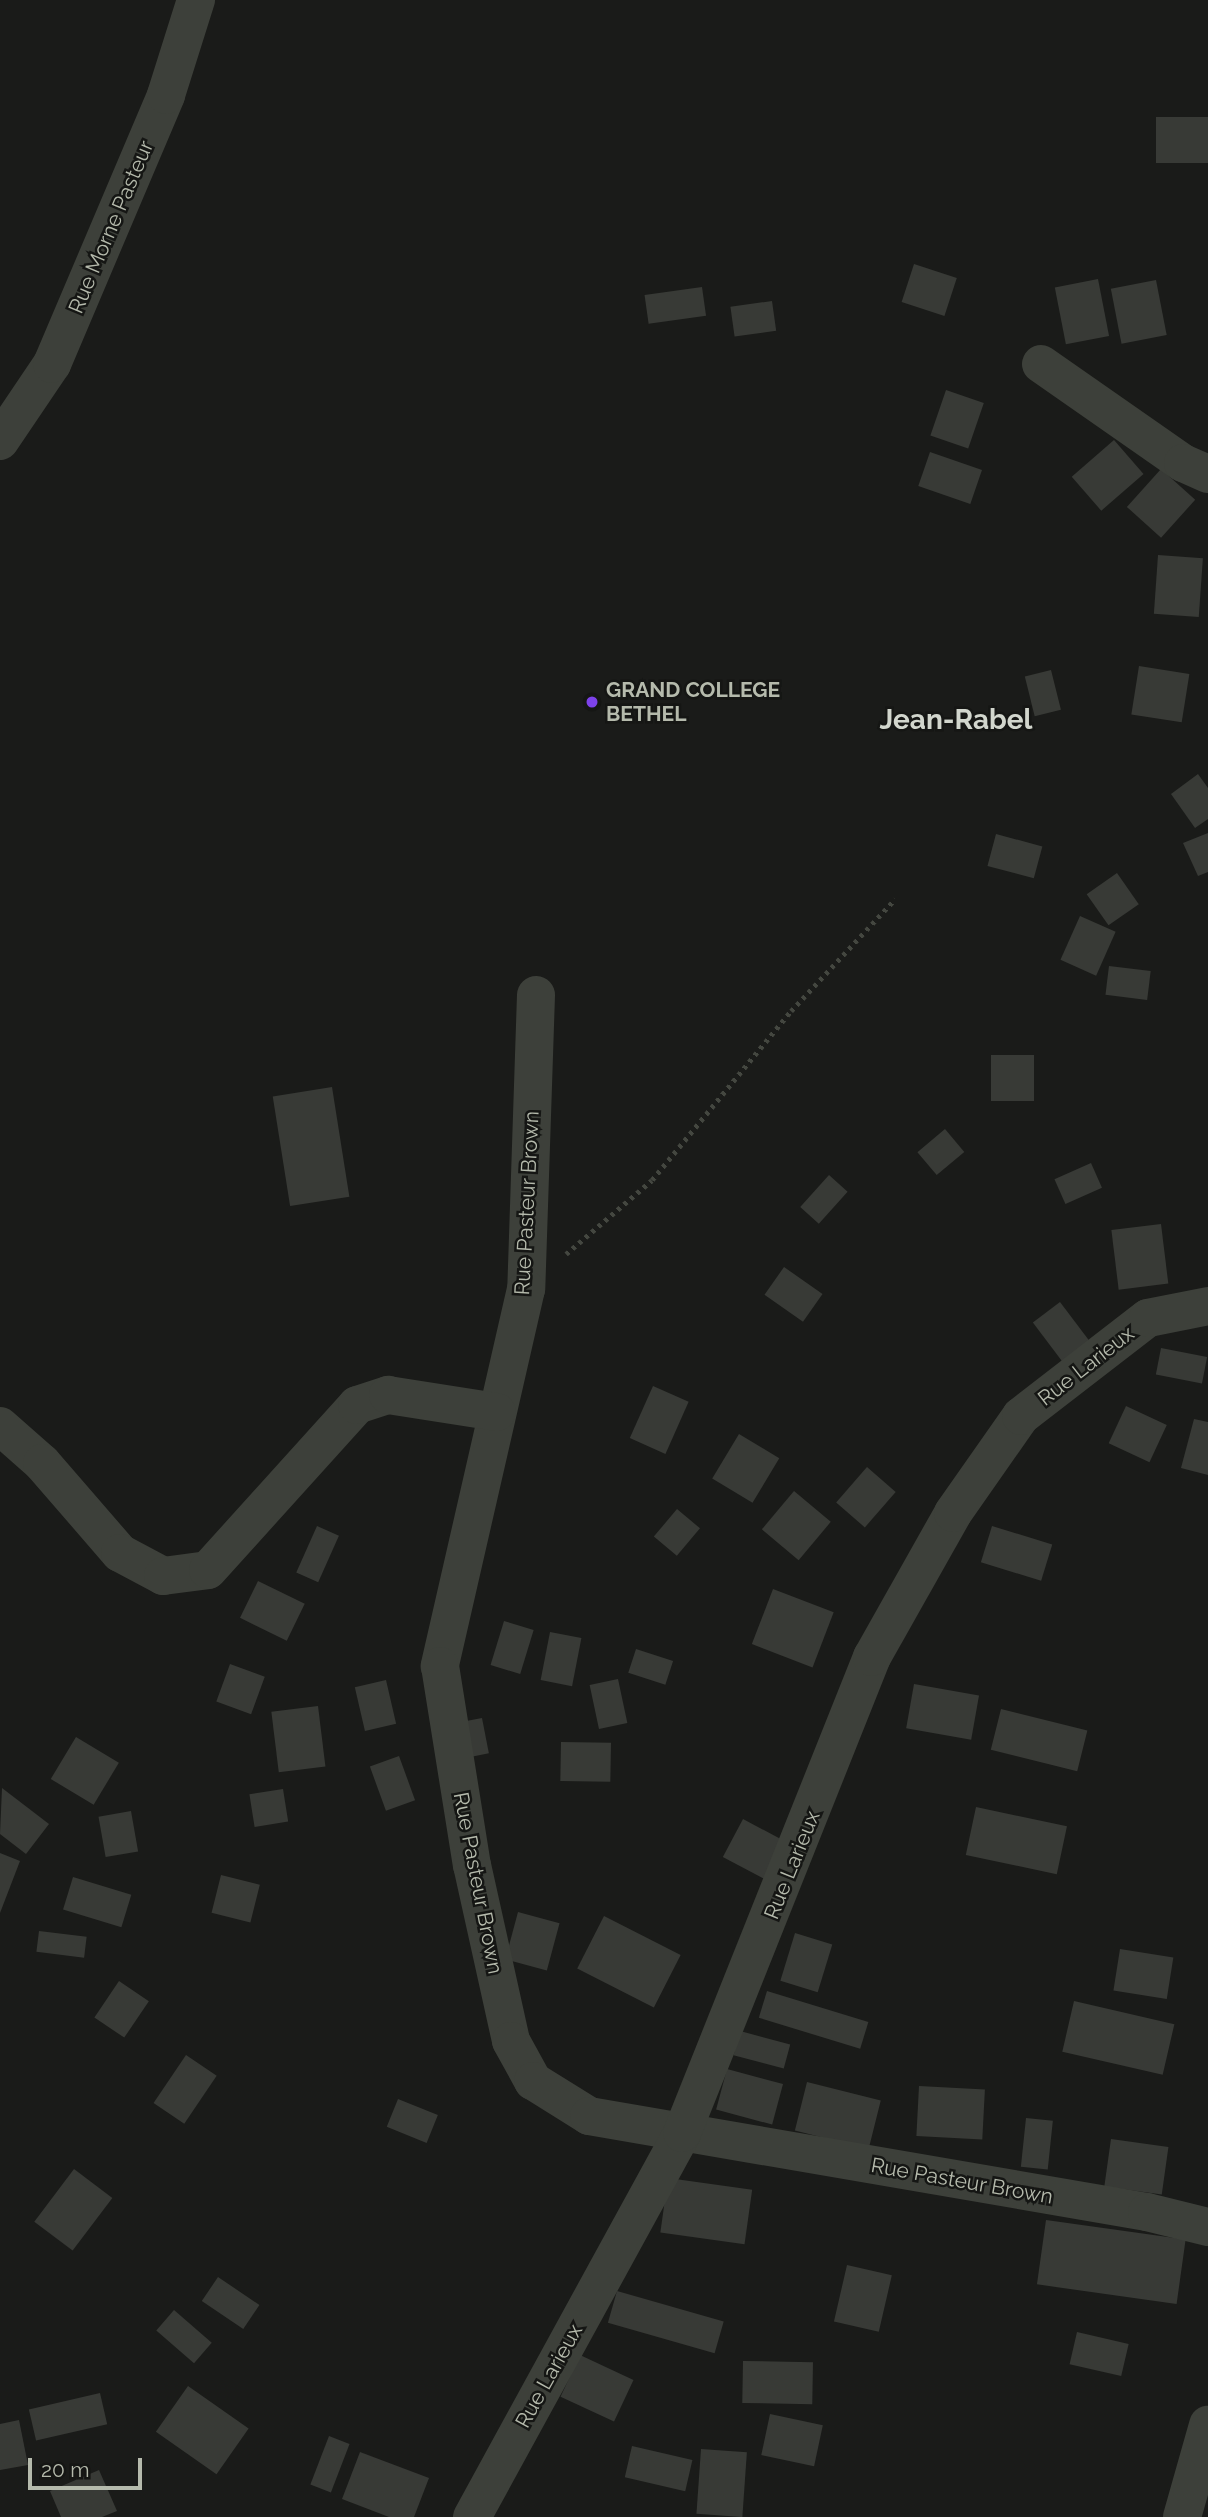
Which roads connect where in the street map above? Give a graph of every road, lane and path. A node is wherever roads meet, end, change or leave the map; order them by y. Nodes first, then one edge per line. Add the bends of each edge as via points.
1 (196, 0) edge
2 (1041, 365) dead end
3 (0, 441) edge
4 (1208, 474) edge
5 (895, 899) dead end
6 (536, 995) dead end
7 (526, 1289) junction
8 (1208, 1306) edge
9 (498, 1412) junction
10 (0, 1426) edge
11 (682, 2133) junction
12 (1208, 2227) edge
13 (1208, 2425) edge
14 (472, 2517) edge
15 (1182, 2517) edge

1 - 3 street, Rue Morne Pasteur via 166,95 52,364
2 - 4 street via 1183,463
5 - 7 path via 791,1011 652,1180
6 - 7 street, Rue Pasteur Brown
7 - 9 street, Rue Pasteur Brown
8 - 11 street, Rue Larieux via 1148,1318 1021,1416 953,1513 872,1657
9 - 10 street via 388,1395 357,1405 208,1570 163,1576 120,1553 43,1463
9 - 11 street, Rue Pasteur Brown via 440,1666 472,1865 511,2041 533,2081 589,2116
11 - 12 street, Rue Pasteur Brown via 1147,2212
11 - 14 street, Rue Larieux
13 - 15 street

